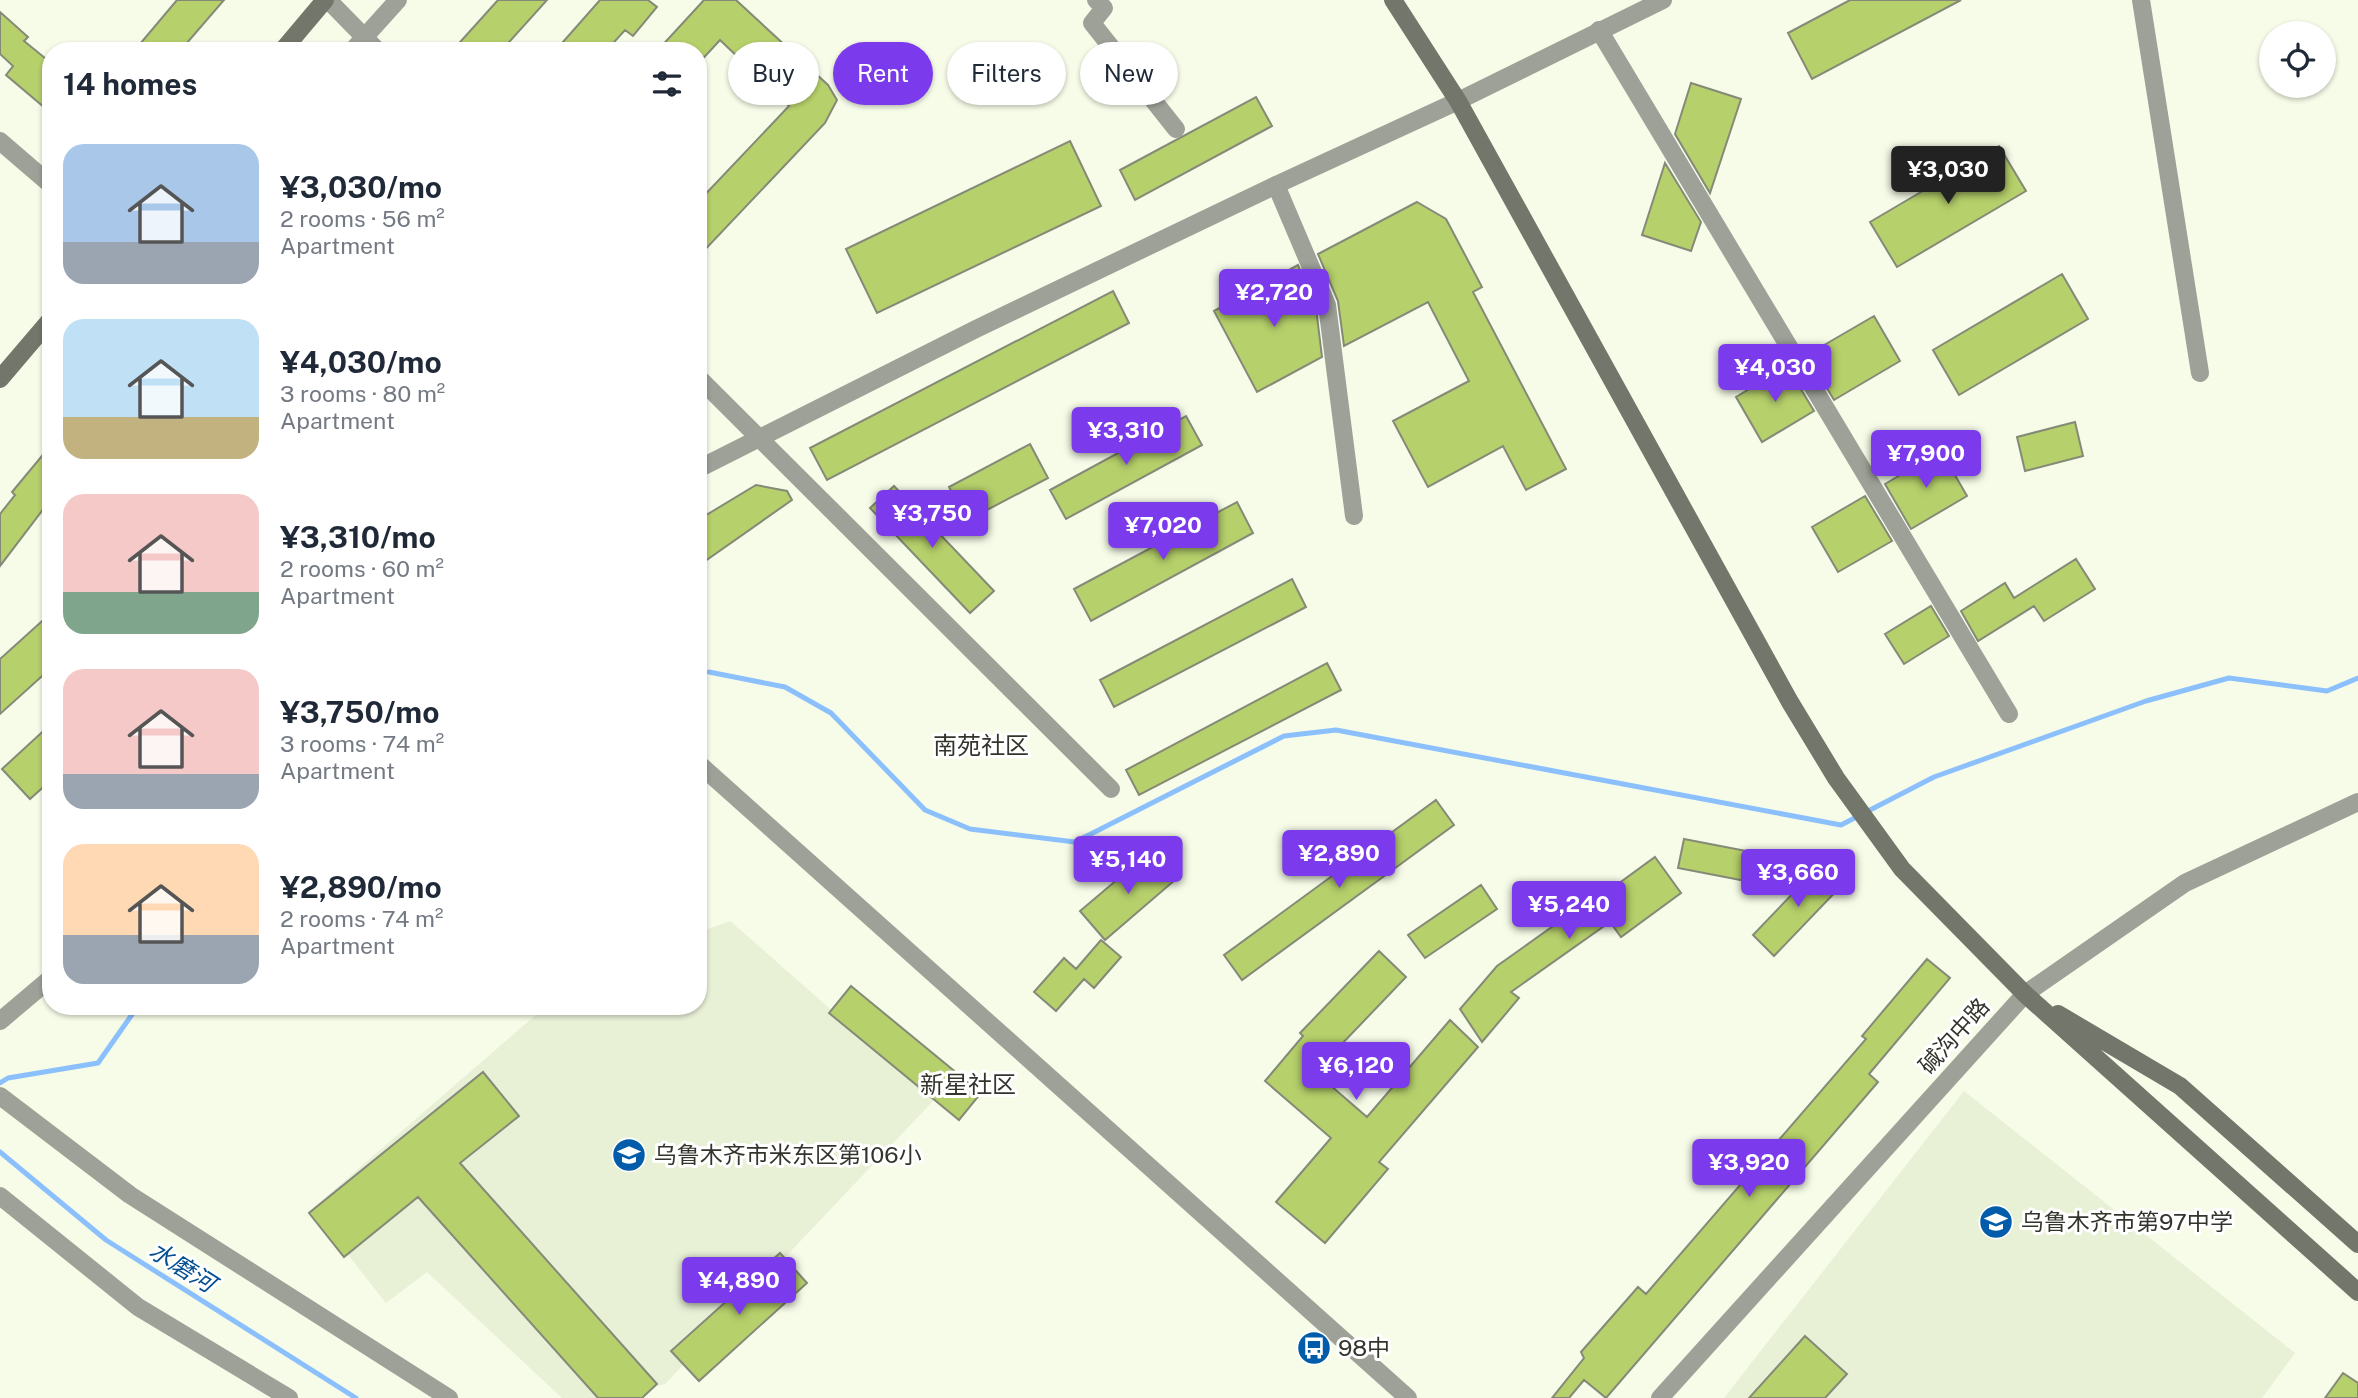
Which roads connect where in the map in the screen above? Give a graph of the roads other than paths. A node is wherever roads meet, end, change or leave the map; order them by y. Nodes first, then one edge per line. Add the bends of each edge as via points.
1 (327, 0) edge
2 (398, 0) edge
3 (1096, 0) edge
4 (1393, 0) edge
5 (1662, 0) edge
6 (2141, 0) edge
7 (1599, 30) junction
8 (365, 38) junction
9 (290, 42) edge
10 (361, 42) edge
11 (369, 42) edge
12 (1458, 102) junction
13 (1176, 129) dead end
14 (0, 141) edge
15 (42, 177) edge
16 (1276, 185) junction
17 (42, 330) edge
18 (2200, 373) dead end
19 (0, 379) edge
20 (707, 386) edge
21 (759, 439) junction
22 (707, 465) edge
23 (1354, 516) dead end
24 (2009, 714) dead end
25 (707, 771) edge
26 (1111, 789) dead end
27 (2358, 802) edge
28 (42, 986) edge
29 (2025, 994) junction
30 (0, 1021) edge
31 (0, 1096) edge
32 (0, 1196) edge
33 (2358, 1244) edge
34 (2358, 1292) edge
35 (289, 1398) edge
36 (449, 1398) edge
37 (1408, 1398) edge
38 (1660, 1398) edge

1 - 8 street
1 - 9 main road
2 - 8 street
3 - 13 street via 1104,8 1092,23
4 - 12 main road
5 - 7 street
6 - 18 street
7 - 12 street
7 - 24 street
8 - 10 street
8 - 11 street
12 - 16 street
12 - 29 main road via 1836,778 1902,869
14 - 15 street
16 - 21 street
16 - 23 street via 1327,305
17 - 19 main road
20 - 21 street
21 - 22 street
21 - 26 street
25 - 37 street
27 - 29 street, 碱沟中路 via 2185,883
28 - 30 street
29 - 33 main road via 2180,1086
29 - 34 main road
29 - 38 street, 碱沟中路
31 - 36 street via 130,1195
32 - 35 street via 138,1307

